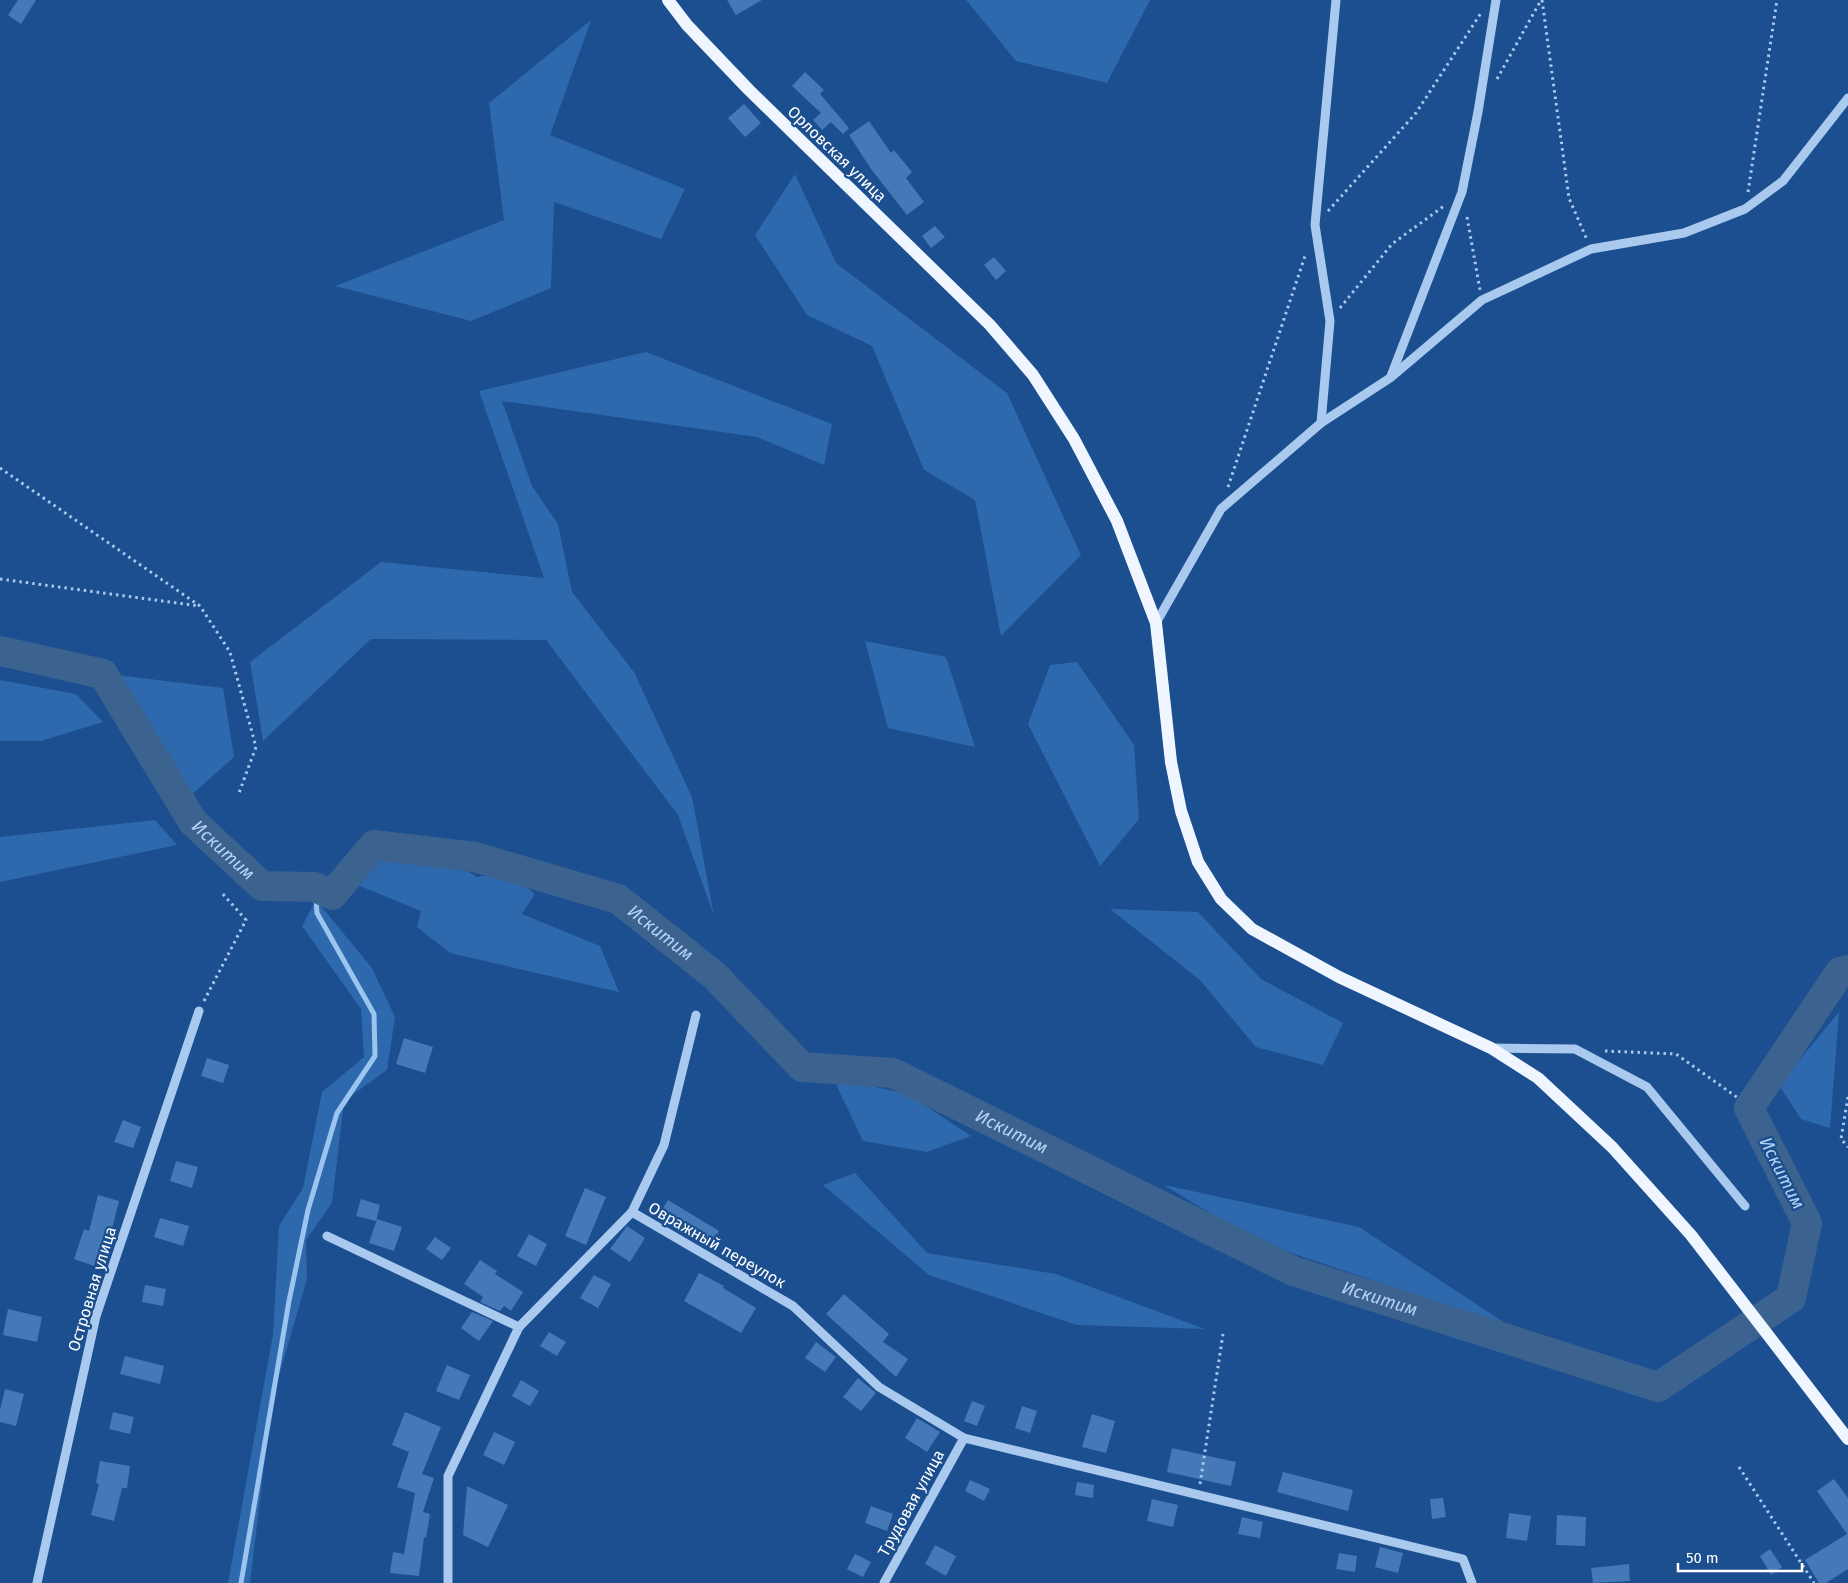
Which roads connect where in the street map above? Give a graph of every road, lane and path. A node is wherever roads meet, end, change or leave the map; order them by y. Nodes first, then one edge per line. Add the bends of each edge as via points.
1 (668, 0) edge
2 (1336, 0) edge
3 (1496, 0) edge
4 (1542, 0) edge
5 (1777, 0) edge
6 (1484, 8) dead end
7 (1492, 86) dead end
8 (1848, 98) edge
9 (1462, 192) junction
10 (1745, 209) junction
11 (1315, 225) junction
12 (1591, 249) junction
13 (1482, 300) junction
14 (1330, 321) junction
15 (1390, 378) junction
16 (1321, 423) junction
17 (0, 468) edge
18 (1221, 509) junction
19 (0, 579) edge
20 (200, 606) junction
21 (1156, 623) junction
22 (239, 793) dead end
23 (222, 893) dead end
24 (199, 1011) joint
25 (696, 1015) dead end
26 (1491, 1048) junction
27 (1602, 1050) dead end
28 (1848, 1097) edge
29 (1738, 1098) dead end
30 (1848, 1147) edge
31 (1744, 1206) dead end
32 (632, 1212) junction
33 (327, 1236) dead end
34 (519, 1326) junction
35 (1223, 1334) dead end
36 (964, 1438) junction
37 (1848, 1439) edge
38 (1739, 1467) dead end
39 (1198, 1495) junction
40 (37, 1583) edge
41 (448, 1583) edge
42 (884, 1583) edge
43 (1472, 1583) edge
44 (1814, 1583) edge

1 - 21 main road, Орловская улица via 687,25 749,90 990,325 1033,375 1074,439 1117,521
2 - 11 street
3 - 9 street
4 - 7 path
4 - 12 path via 1569,198
5 - 10 path
6 - 11 path via 1416,114
8 - 10 street via 1783,181
9 - 13 path
9 - 14 path via 1392,244
9 - 15 street
10 - 12 street via 1684,233
11 - 14 street
11 - 18 path
12 - 13 street
13 - 15 street
14 - 16 street
15 - 16 street
16 - 18 street
17 - 20 path
18 - 21 street
19 - 20 path
20 - 22 path via 230,652 256,747
21 - 26 main road, Орловская улица via 1171,762 1181,811 1198,862 1222,899 1252,929 1340,977
23 - 24 path via 246,920
24 - 40 street, Островная улица via 96,1316
25 - 32 street via 664,1145
26 - 31 street via 1575,1049 1647,1087
26 - 37 main road, Орловская улица via 1538,1078 1599,1134 1691,1235
27 - 29 path via 1676,1054
28 - 30 path via 1841,1139
32 - 34 street, Овражный переулок
32 - 36 street, Овражный переулок via 793,1306 880,1387
33 - 34 street
34 - 41 street, Овражный переулок via 448,1476
35 - 39 path
36 - 39 street, Овражный переулок
36 - 42 street, Трудовая улица
38 - 44 path
39 - 43 street, Овражный переулок via 1463,1559

